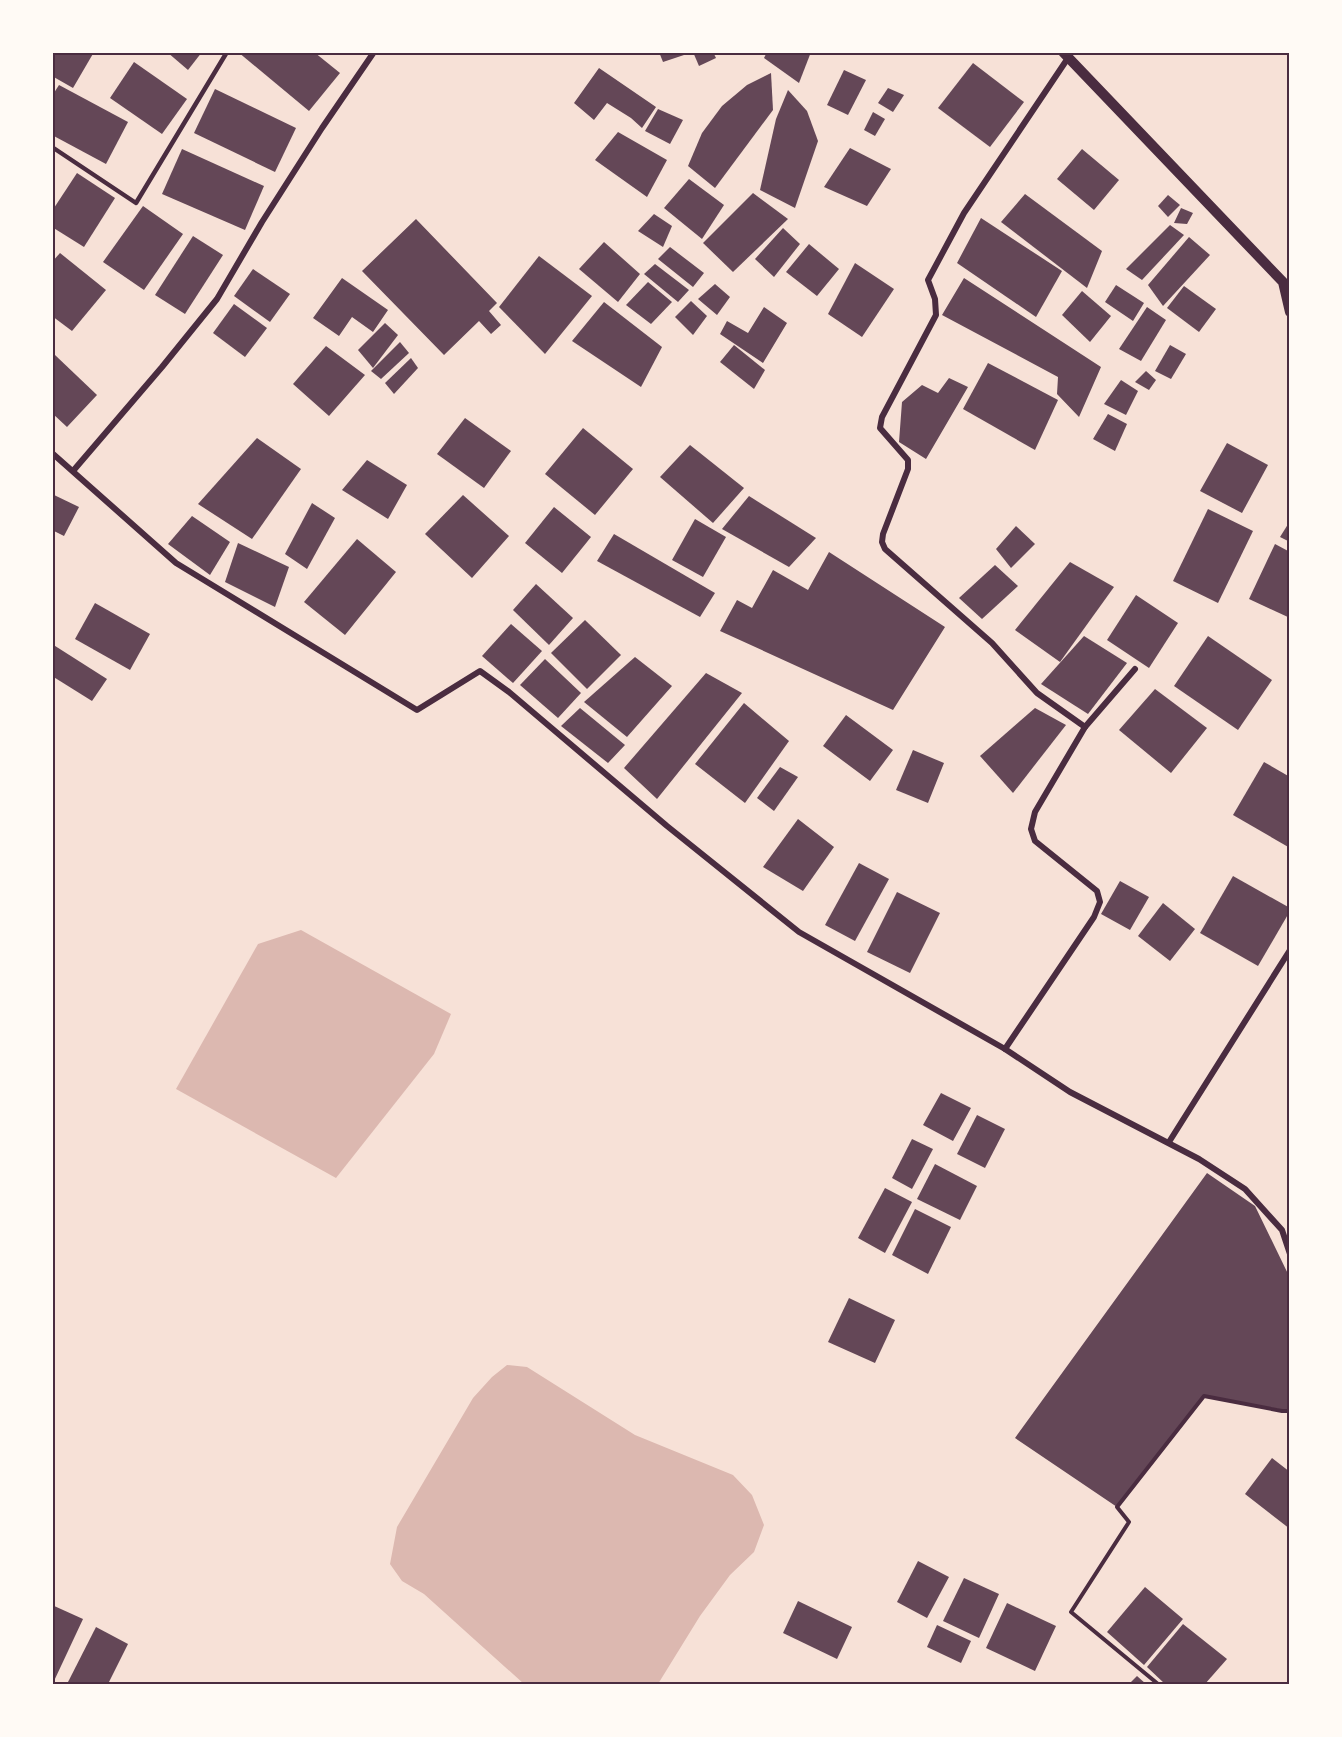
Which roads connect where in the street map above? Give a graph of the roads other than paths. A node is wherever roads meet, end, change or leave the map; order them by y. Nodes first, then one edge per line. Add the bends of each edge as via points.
1 (227, 52) edge
2 (374, 52) edge
3 (1066, 55) edge
4 (52, 147) edge
5 (1290, 312) edge
6 (52, 453) edge
7 (73, 471) junction
8 (1135, 669) dead end
9 (1085, 727) junction
10 (1290, 950) edge
11 (1005, 1048) junction
12 (1169, 1142) junction
13 (1290, 1254) edge

1 - 4 lane via 136,203
2 - 7 street via 322,128 217,299
3 - 5 street via 1283,282
3 - 9 street via 964,213 928,280 936,315 882,417 880,428 908,460 882,542 885,549 992,643 1037,693
6 - 7 street
7 - 11 street via 176,563 417,710 480,671 799,932
8 - 9 street
9 - 11 street via 1035,812 1031,829 1035,841 1097,891 1100,902 1094,917
10 - 12 street
11 - 12 street via 1070,1092
12 - 13 street via 1245,1190 1282,1230

